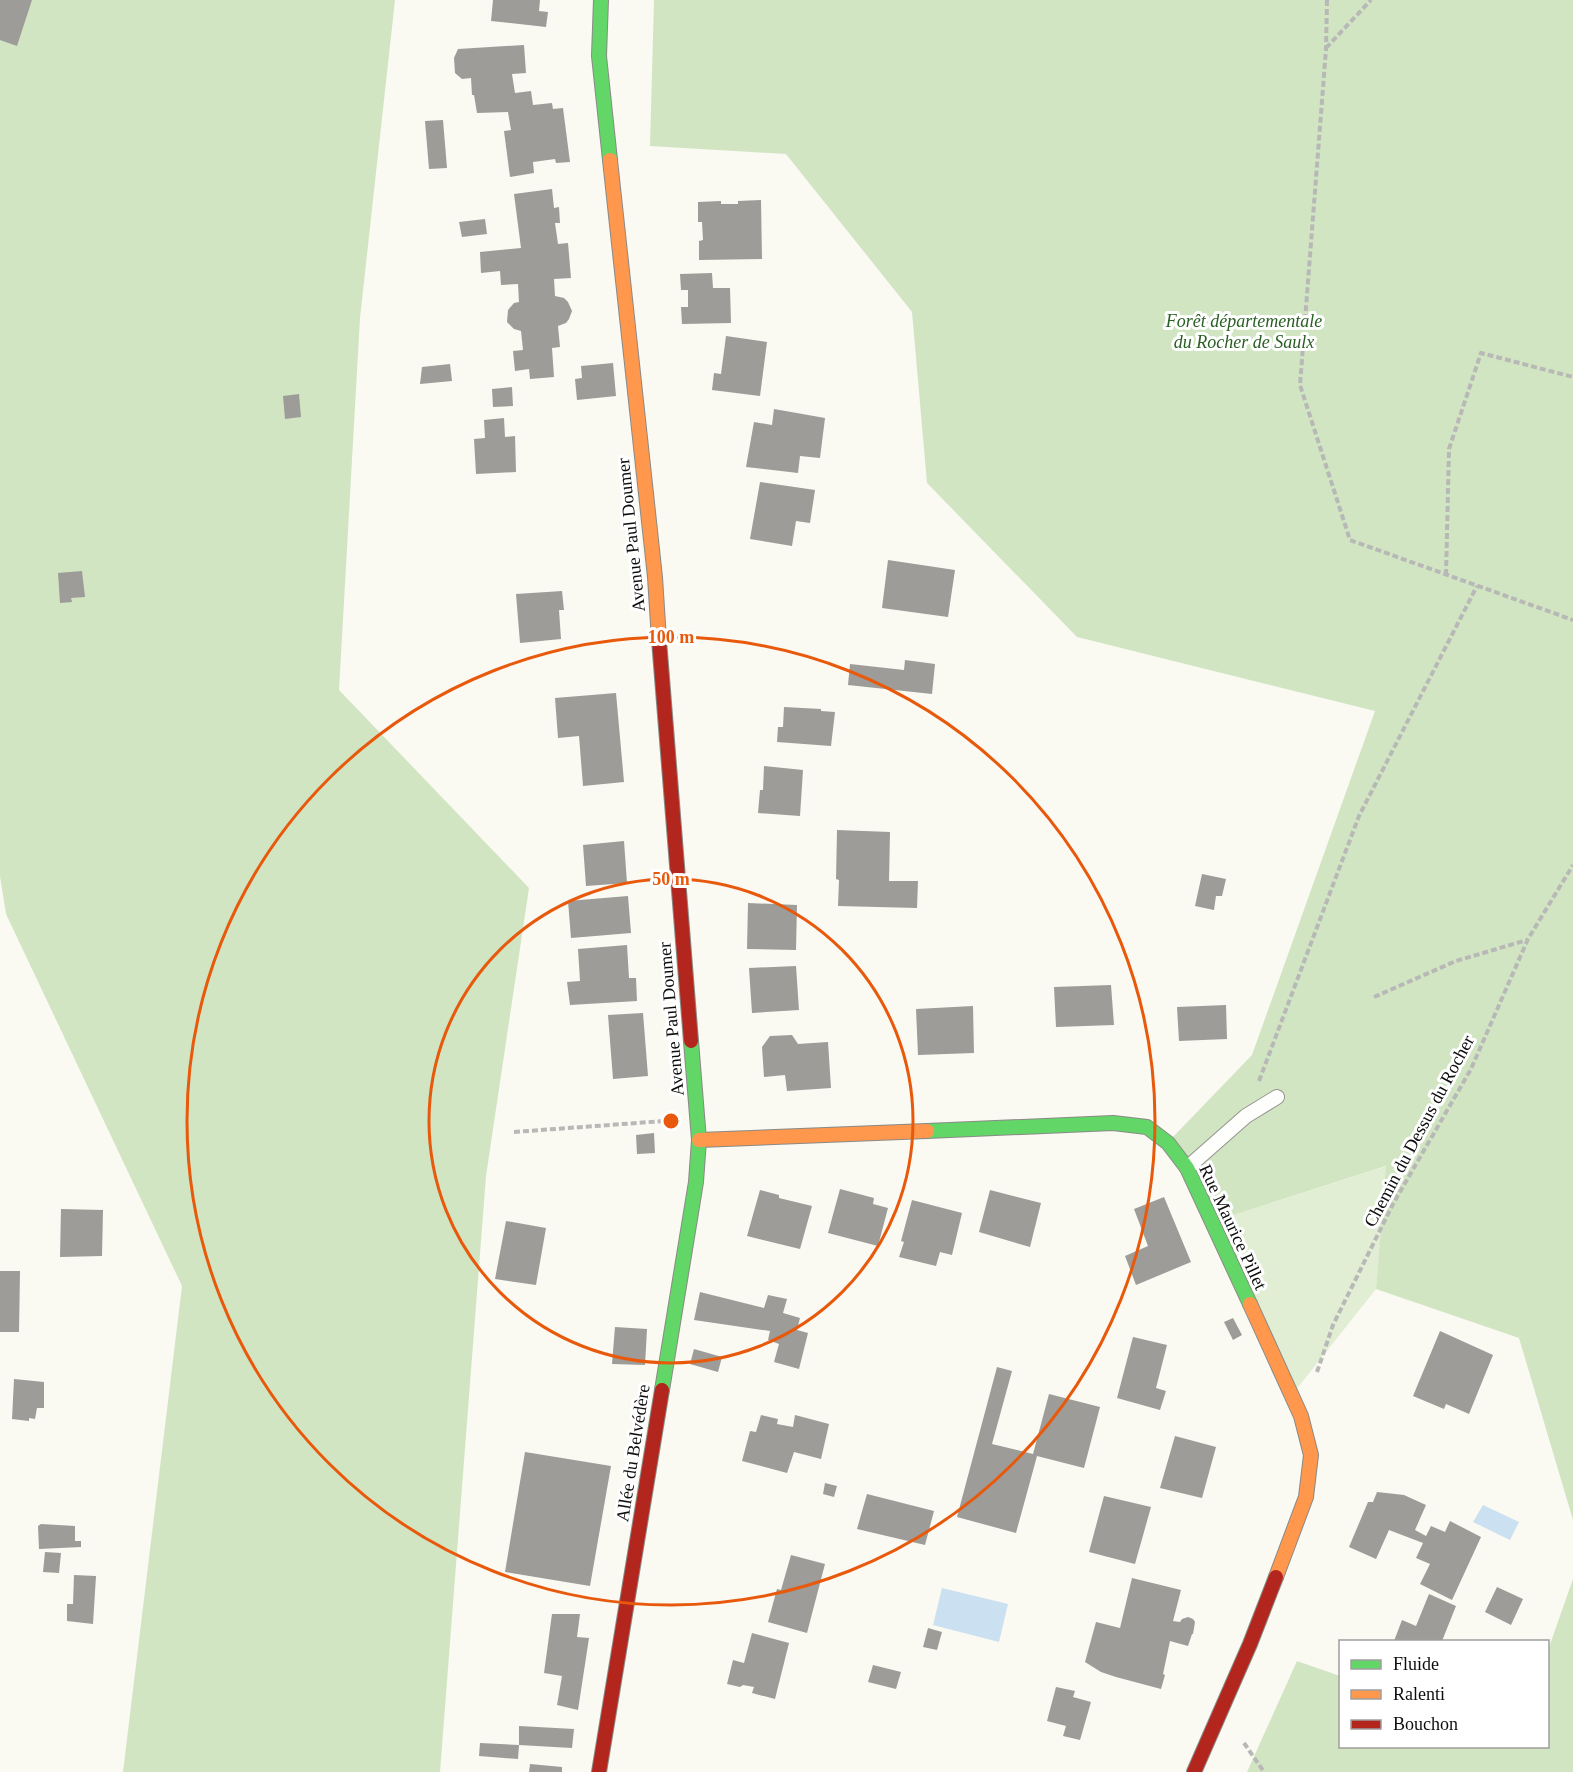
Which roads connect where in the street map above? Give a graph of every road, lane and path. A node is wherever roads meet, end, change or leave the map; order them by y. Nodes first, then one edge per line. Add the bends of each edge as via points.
1 (601, 0) edge
2 (1327, 0) edge
3 (1371, 0) edge
4 (1326, 49) junction
5 (1571, 377) edge
6 (1573, 383) edge
7 (1446, 575) junction
8 (1477, 586) junction
9 (1573, 620) edge
10 (1573, 865) edge
11 (1528, 939) junction
12 (1374, 997) dead end
13 (1277, 1097) dead end
14 (1246, 1116) junction
15 (698, 1118) junction
16 (514, 1132) dead end
17 (699, 1140) junction
18 (1187, 1168) junction
19 (1316, 1375) dead end
20 (599, 1772) edge
21 (1194, 1772) edge

1 - 15 street, Avenue Paul Doumer via 599,56 655,577
2 - 4 path
3 - 4 path
4 - 7 path via 1300,385 1350,540
5 - 6 path
5 - 7 path via 1481,353 1449,449
7 - 8 path
8 - 9 path
8 - 14 path via 1359,816
10 - 11 path, Chemin du Dessus du Rocher
11 - 12 path via 1456,961
11 - 19 path, Chemin du Dessus du Rocher via 1470,1068 1393,1204 1338,1315
13 - 14 lane
14 - 18 lane
15 - 16 path
15 - 17 street, Avenue Paul Doumer
17 - 18 street, Rue Maurice Pillet via 1113,1123 1147,1127 1167,1143
17 - 20 street, Allée du Belvédère via 696,1182
18 - 21 street, Rue Maurice Pillet via 1302,1416 1311,1455 1306,1497 1250,1644

